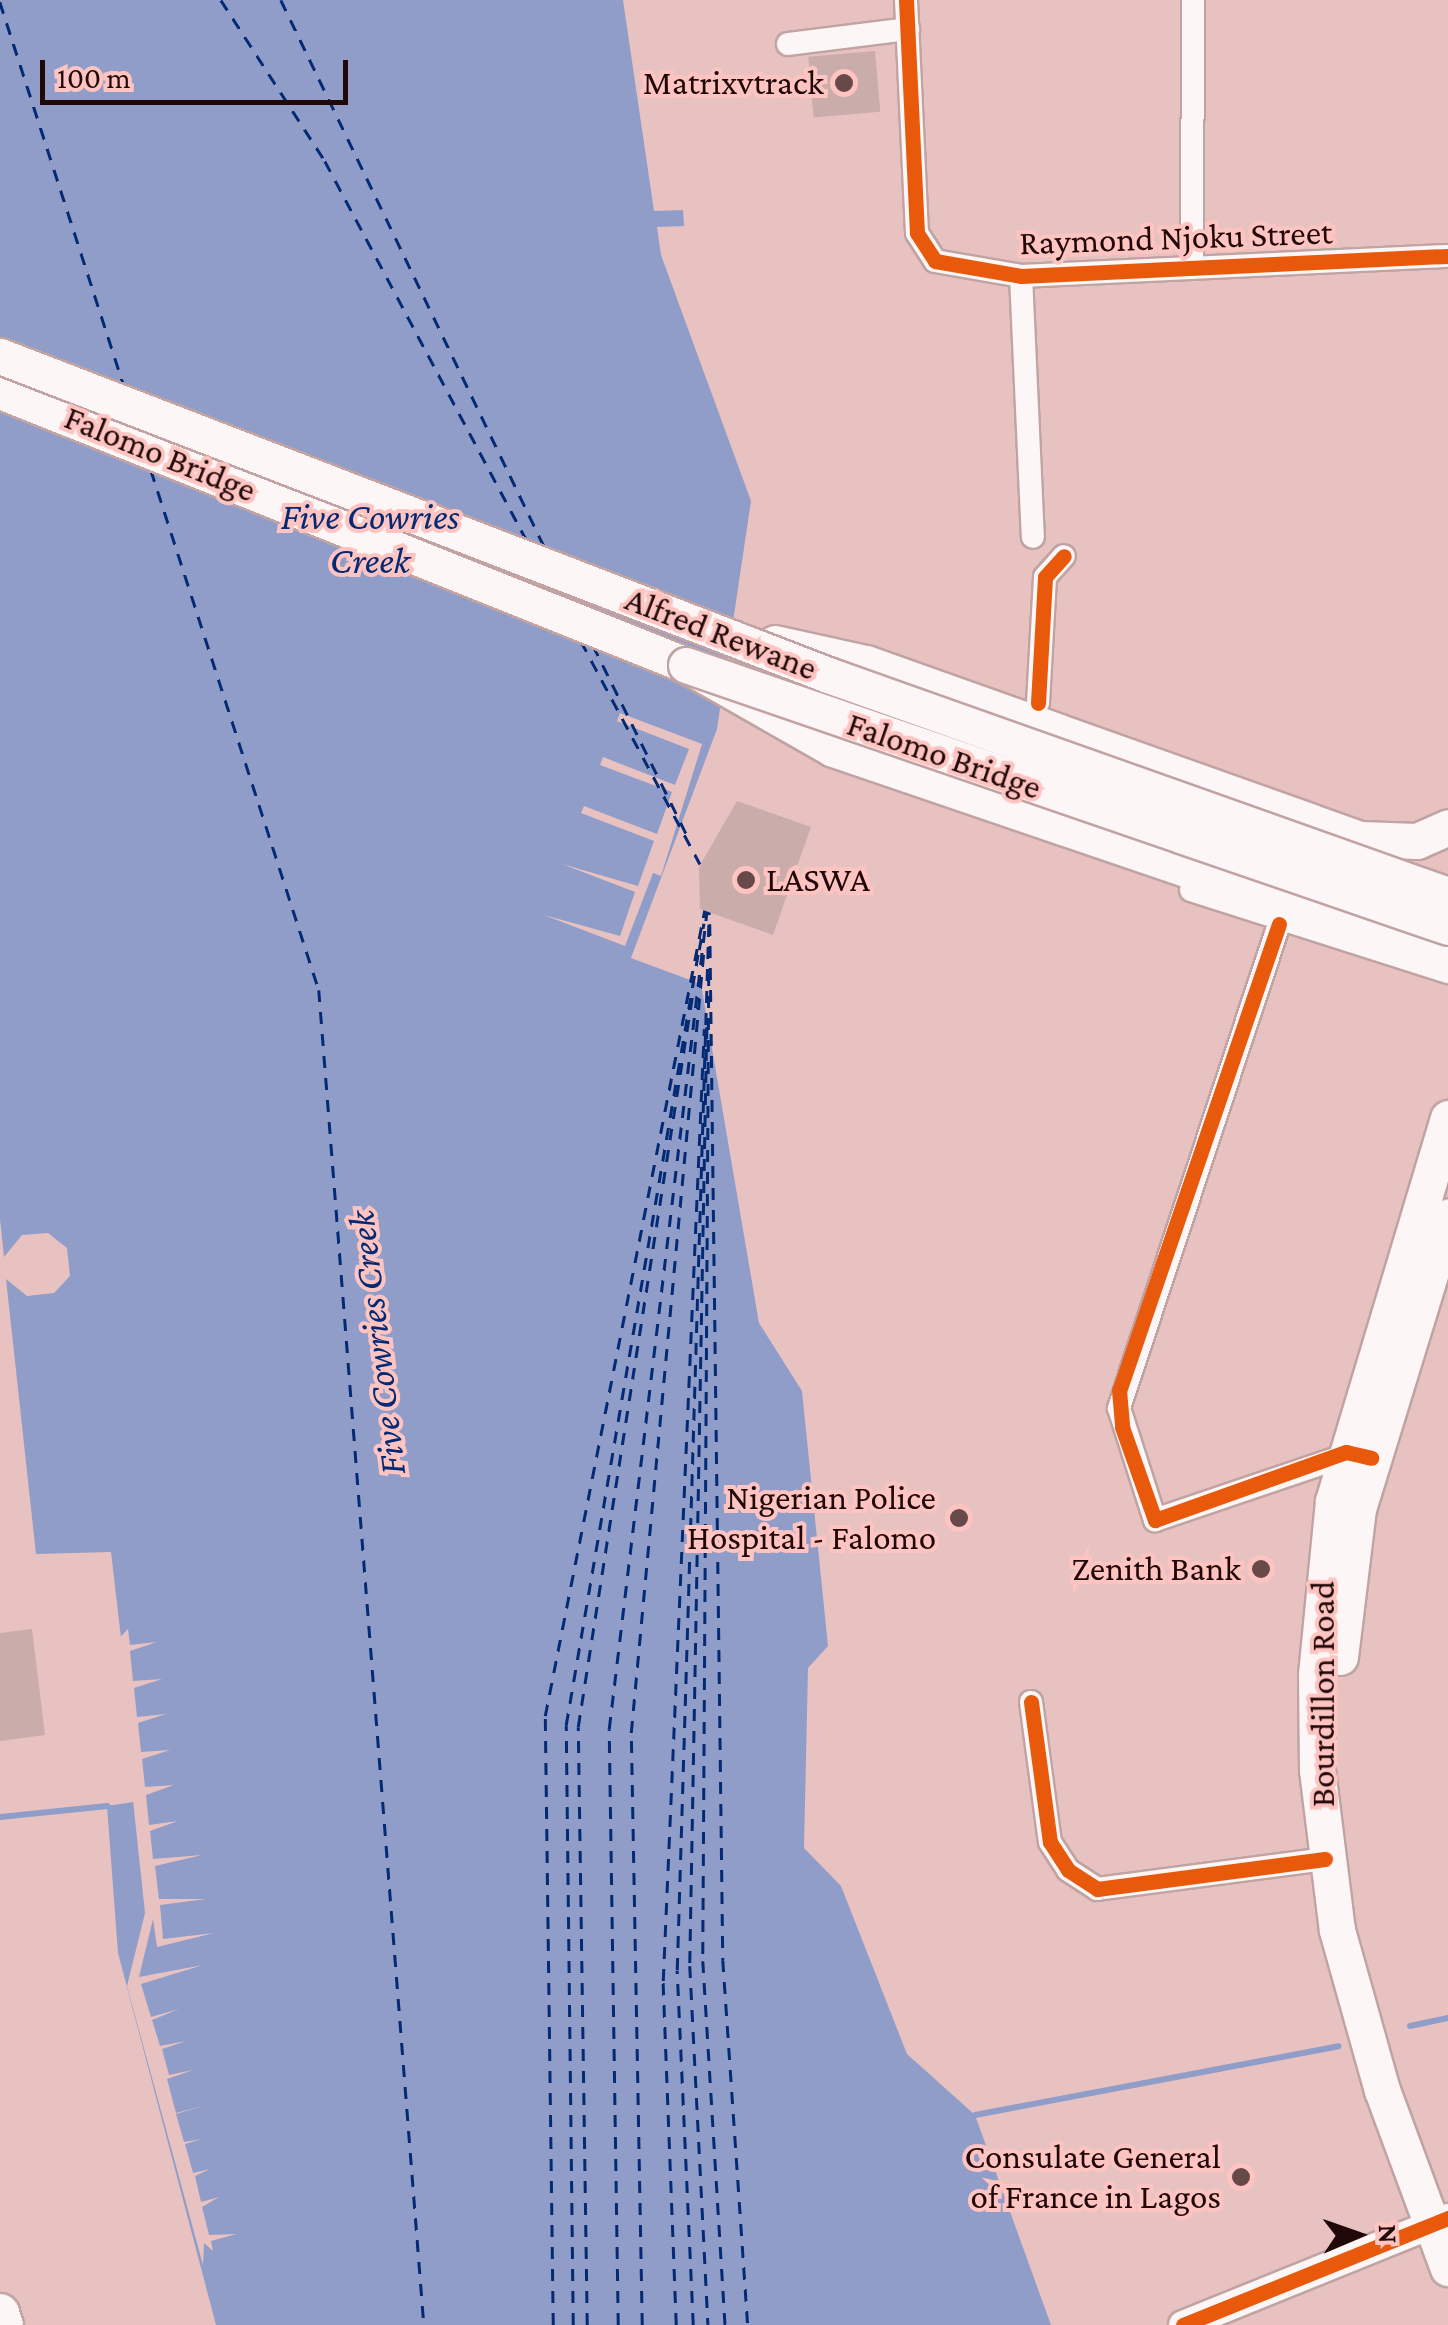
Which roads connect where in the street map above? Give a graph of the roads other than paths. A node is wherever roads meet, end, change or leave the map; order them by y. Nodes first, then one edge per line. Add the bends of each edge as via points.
1 (906, 0) edge
2 (1193, 0) edge
3 (908, 28) junction
4 (788, 44) dead end
5 (1448, 256) edge
6 (1192, 268) junction
7 (1020, 276) junction
8 (0, 356) edge
9 (0, 391) edge
10 (1033, 537) dead end
11 (1064, 556) dead end
12 (703, 627) junction
13 (686, 665) junction
14 (1038, 704) dead end
15 (1244, 780) dead end
16 (1438, 835) edge
17 (1190, 890) dead end
18 (1448, 896) edge
19 (1280, 924) junction
20 (1446, 956) edge
21 (1448, 1118) edge
22 (1448, 1217) edge
23 (1358, 1455) junction
24 (1030, 1702) dead end
25 (1325, 1859) junction
26 (1443, 2216) edge
27 (1448, 2268) edge
28 (0, 2313) edge
29 (4, 2325) edge
30 (1183, 2325) edge

1 - 3 street, Raymond Njoku Street
2 - 6 street
3 - 4 street
3 - 7 street, Raymond Njoku Street via 917,233 936,261 956,270
5 - 6 street, Raymond Njoku Street
6 - 7 street, Raymond Njoku Street
7 - 10 street
8 - 12 main road, Alfred Rewane, bridge
9 - 13 main road, Falomo Bridge
11 - 14 street via 1045,577
12 - 16 main road, bridge via 866,663 1360,840
12 - 18 main road, Alfred Rewane, bridge
13 - 20 main road, Falomo Bridge, bridge
13 - 20 main road, bridge via 834,749
15 - 16 street
16 - 20 main road via 1424,899
17 - 19 street
19 - 20 street
19 - 23 street via 1119,1408 1155,1520
21 - 23 main road, Bourdillon Road
22 - 23 main road, Bourdillon Road
23 - 25 main road, Bourdillon Road via 1320,1591
23 - 26 main road, Bourdillon Road via 1340,1660 1346,1839 1380,2013
24 - 25 street via 1050,1842 1068,1870 1097,1889
25 - 26 main road, Bourdillon Road via 1358,2018
26 - 27 main road, Bourdillon Road
26 - 30 street
28 - 29 highway

